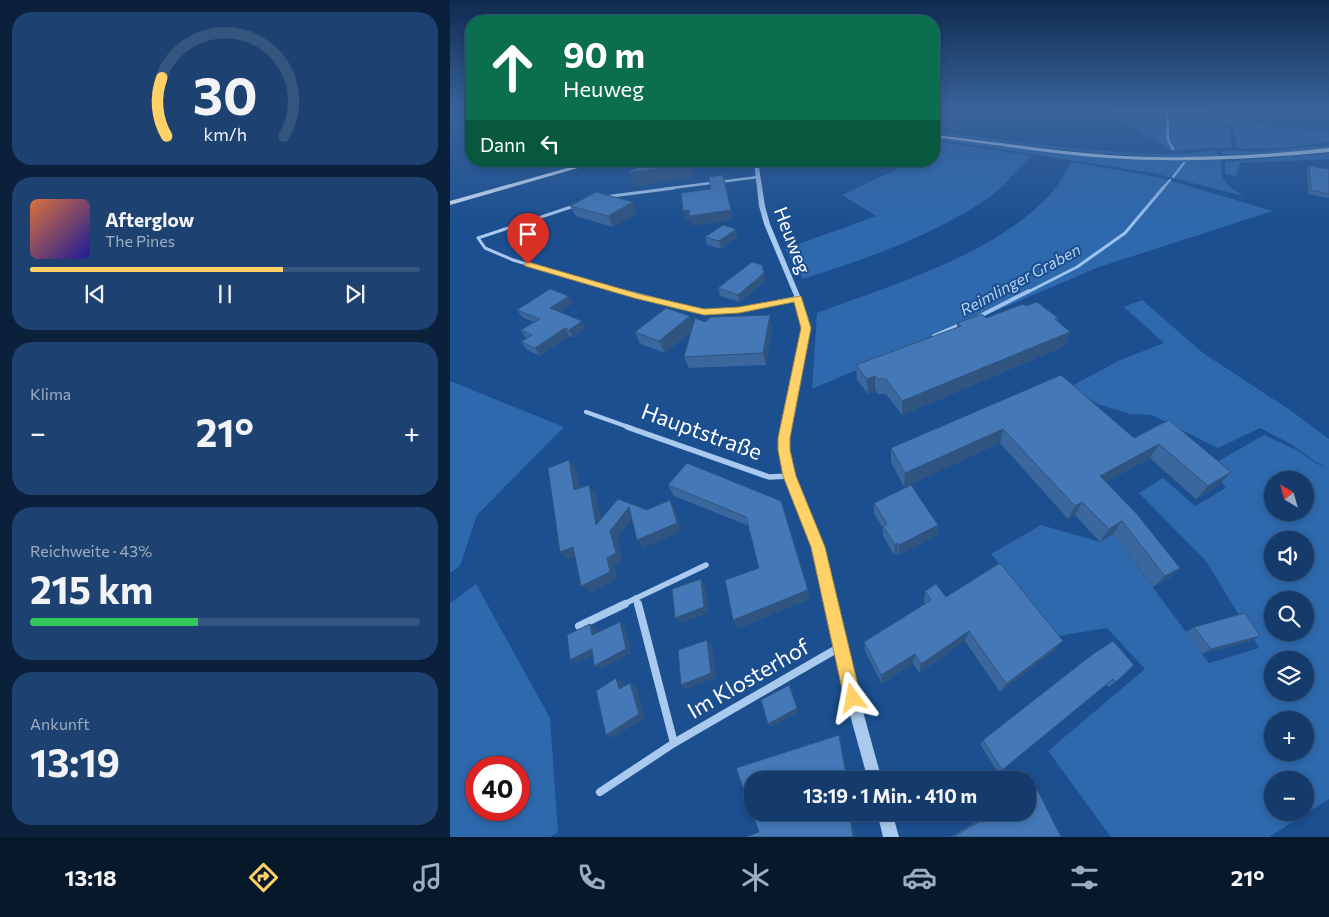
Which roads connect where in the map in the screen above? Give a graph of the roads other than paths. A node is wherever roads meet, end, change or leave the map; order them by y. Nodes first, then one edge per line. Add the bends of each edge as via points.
1 (1038, 149) edge
2 (1329, 150) edge
3 (578, 167) edge
4 (757, 167) edge
5 (758, 177) junction
6 (600, 198) edge
7 (586, 202) edge
8 (450, 203) edge
9 (798, 298) junction
10 (586, 412) dead end
11 (790, 476) junction
12 (706, 565) dead end
13 (636, 598) junction
14 (579, 626) dead end
15 (841, 646) junction
16 (674, 743) junction
17 (873, 771) edge
18 (600, 792) dead end
19 (887, 821) edge
20 (891, 837) edge

1 - 2 main road via 1183,160
3 - 8 main road
4 - 5 street, Heuweg
5 - 6 street
5 - 9 street, Heuweg via 767,224
7 - 9 street via 478,238 485,248 513,260 704,312 739,310
9 - 11 street, Heuweg via 806,328 784,438
10 - 11 street, Hauptstraße via 769,477
11 - 15 street via 818,547
12 - 13 street
13 - 14 street
13 - 16 street, Im Klosterhof
15 - 16 street, Im Klosterhof
15 - 17 street
16 - 18 street, Im Klosterhof
19 - 20 street

